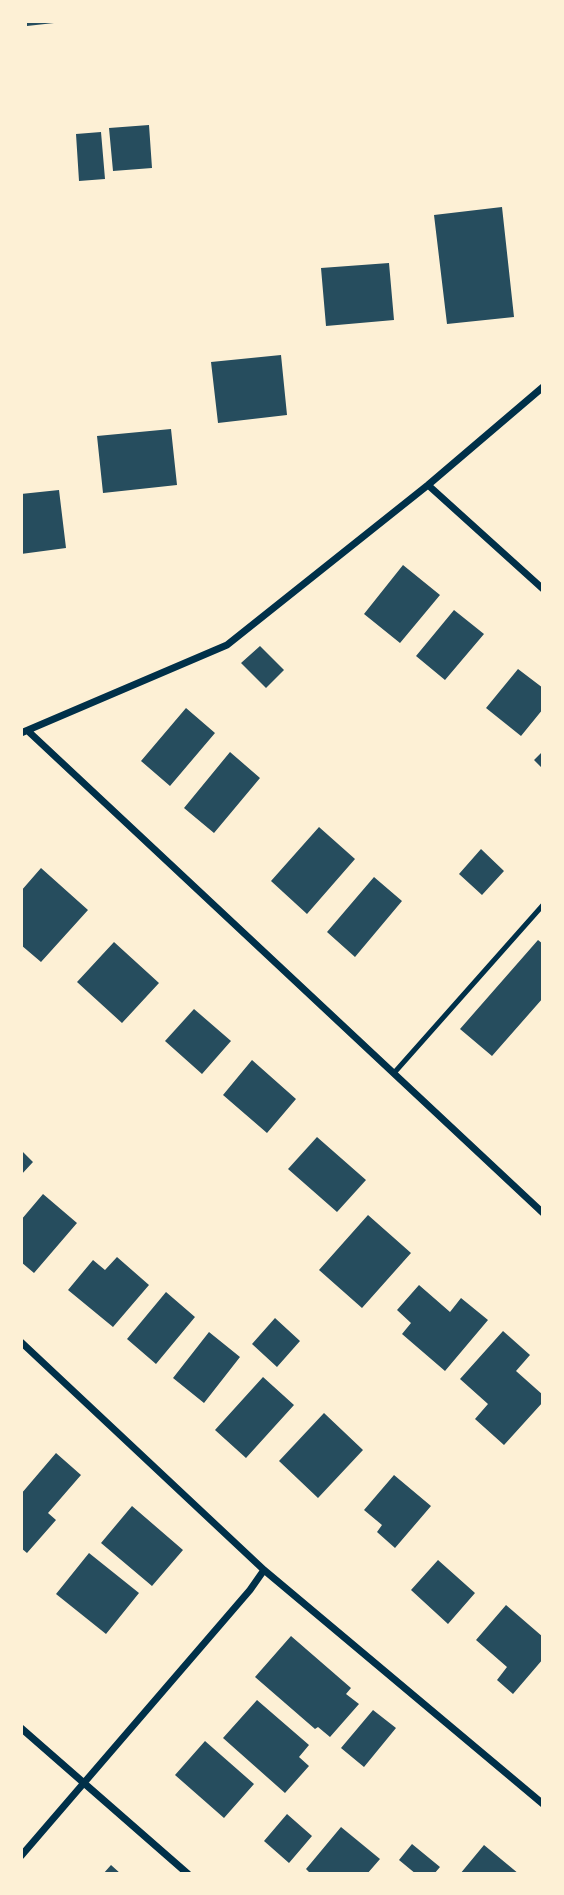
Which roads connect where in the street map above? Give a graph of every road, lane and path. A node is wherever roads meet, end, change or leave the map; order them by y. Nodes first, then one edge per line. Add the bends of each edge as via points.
1 (543, 387) edge
2 (428, 485) junction
3 (543, 589) edge
4 (24, 732) edge
5 (543, 905) edge
6 (394, 1073) junction
7 (543, 1213) edge
8 (21, 1342) edge
9 (264, 1570) junction
10 (21, 1728) edge
11 (84, 1783) junction
12 (543, 1804) edge
13 (21, 1856) edge
14 (187, 1874) edge

1 - 2 street
2 - 3 street
2 - 4 street via 227,645
4 - 6 street
5 - 6 lane
6 - 7 street
8 - 9 street
9 - 11 street
9 - 12 street
10 - 11 street
11 - 13 street
11 - 14 street

